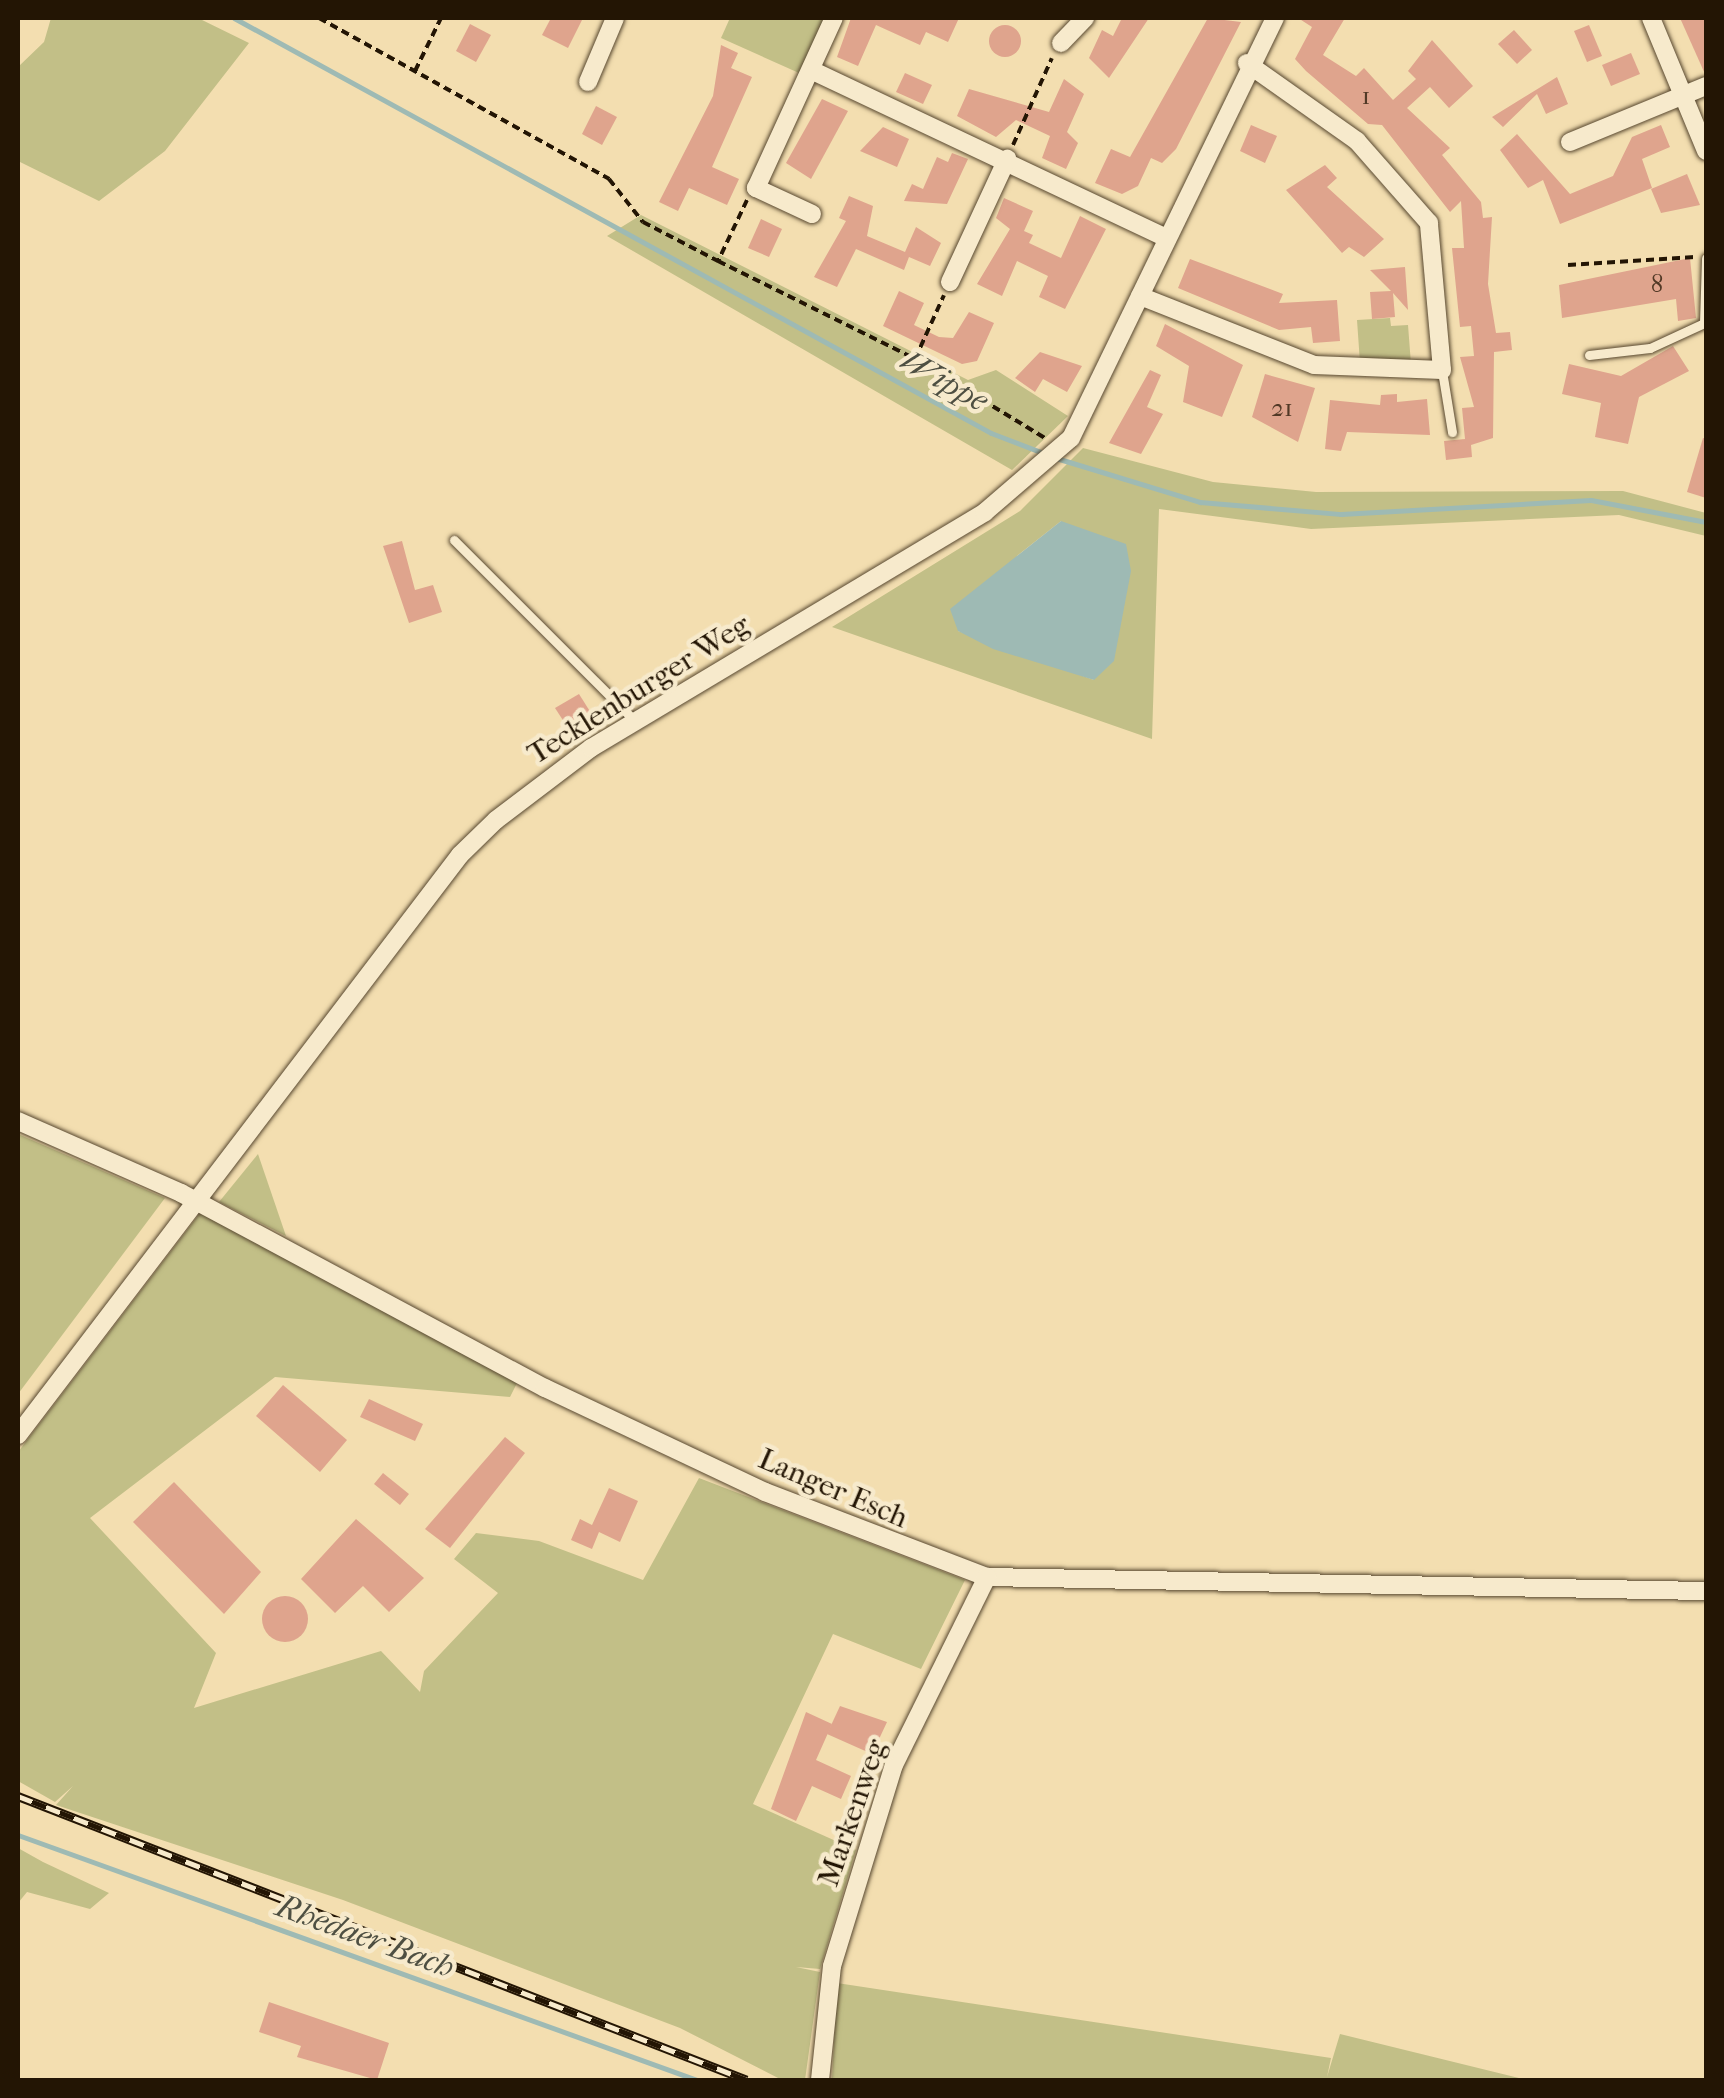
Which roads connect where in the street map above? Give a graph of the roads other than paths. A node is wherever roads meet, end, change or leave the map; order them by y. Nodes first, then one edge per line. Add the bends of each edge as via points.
1 (615, 18) edge
2 (834, 18) edge
3 (1085, 18) edge
4 (1276, 18) edge
5 (1651, 18) edge
6 (1061, 44) road end
7 (1247, 64) junction
8 (811, 70) junction
9 (588, 82) dead end
10 (1706, 86) edge
11 (1683, 95) junction
12 (1570, 142) dead end
13 (1706, 151) edge
14 (1007, 159) junction
15 (812, 214) dead end
16 (1167, 238) junction
17 (1706, 258) edge
18 (950, 282) road end
19 (1140, 296) junction
20 (1589, 355) dead end
21 (1442, 370) junction
22 (1452, 432) dead end
23 (454, 540) dead end
24 (635, 720) junction
25 (18, 1121) edge
26 (195, 1200) junction
27 (18, 1435) edge
28 (987, 1577) junction
29 (1706, 1591) edge
30 (820, 2080) edge

1 - 9 street
2 - 8 street
3 - 6 street
4 - 7 street, Tecklenburger Weg
5 - 11 street
7 - 16 street, Tecklenburger Weg
7 - 21 street via 1357,142 1429,223
8 - 14 street
8 - 15 street via 756,188
10 - 11 street
11 - 12 street
11 - 13 street
14 - 16 street
14 - 18 street
16 - 19 street, Tecklenburger Weg
17 - 20 lane via 1704,323 1650,348
19 - 21 street via 1314,366
19 - 24 street, Tecklenburger Weg via 1071,438 1031,479
21 - 22 lane
23 - 24 lane
24 - 26 street, Tecklenburger Weg via 544,781 460,855
25 - 26 street, Langer Esch
26 - 27 street, Tecklenburger Weg
26 - 28 street, Langer Esch via 562,1396 765,1492
28 - 29 street, Langer Esch
28 - 30 street, Markenweg via 894,1765 832,1966

